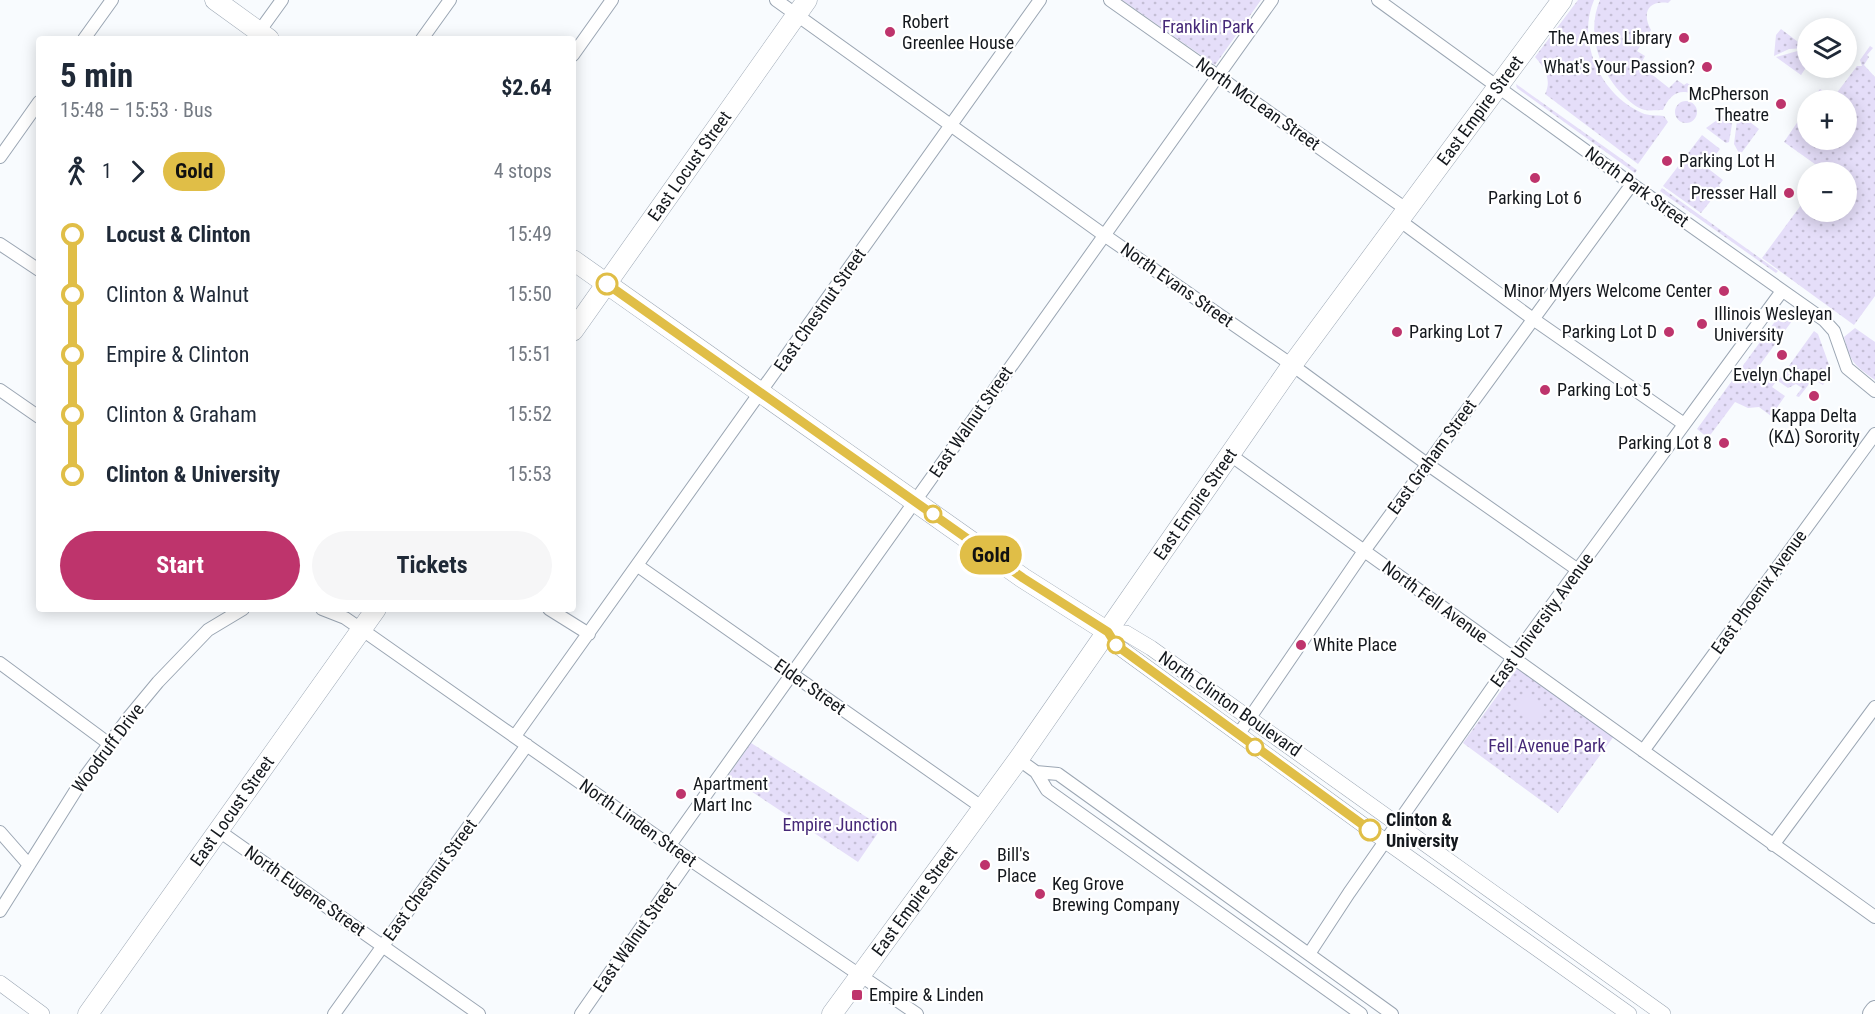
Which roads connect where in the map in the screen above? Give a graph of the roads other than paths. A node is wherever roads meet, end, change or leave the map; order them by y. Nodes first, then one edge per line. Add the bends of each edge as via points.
1 (112, 0) edge
2 (215, 0) edge
3 (282, 0) edge
4 (450, 0) edge
5 (612, 0) edge
6 (776, 0) edge
7 (1040, 0) edge
8 (1110, 0) edge
9 (1272, 0) edge
10 (1378, 0) edge
11 (1562, 0) edge
12 (802, 7) edge
13 (86, 36) edge
14 (260, 36) edge
15 (262, 36) edge
16 (424, 36) edge
17 (576, 51) edge
18 (1218, 76) junction
19 (1498, 86) junction
20 (36, 106) edge
21 (951, 125) junction
22 (0, 157) edge
23 (1632, 184) junction
24 (1402, 214) junction
25 (1104, 235) junction
26 (0, 244) edge
27 (576, 262) edge
28 (36, 268) edge
29 (607, 284) junction
30 (1782, 291) junction
31 (1533, 318) junction
32 (576, 327) edge
33 (1292, 365) junction
34 (0, 390) edge
35 (1875, 391) edge
36 (761, 393) junction
37 (36, 415) edge
38 (1683, 424) junction
39 (1875, 434) edge
40 (1229, 454) junction
41 (1427, 464) junction
42 (915, 501) junction
43 (1364, 552) junction
44 (638, 566) junction
45 (1578, 570) junction
46 (238, 612) edge
47 (330, 612) edge
48 (374, 612) edge
49 (554, 612) edge
50 (361, 629) junction
51 (1108, 632) junction
52 (589, 634) junction
53 (1513, 658) junction
54 (0, 663) edge
55 (791, 674) junction
56 (1875, 707) edge
57 (1250, 718) junction
58 (1238, 735) junction
59 (515, 736) junction
60 (108, 743) junction
61 (527, 745) junction
62 (1643, 751) junction
63 (1018, 759) junction
64 (1035, 772) junction
65 (983, 808) junction
66 (1399, 824) junction
67 (219, 831) junction
68 (0, 832) edge
69 (1386, 842) junction
70 (670, 845) junction
71 (1773, 845) junction
72 (1174, 857) junction
73 (689, 859) junction
74 (29, 865) junction
75 (1162, 873) junction
76 (0, 911) edge
77 (1525, 914) junction
78 (1875, 917) edge
79 (1512, 931) junction
80 (382, 946) junction
81 (1310, 954) junction
82 (1297, 969) junction
83 (860, 976) junction
84 (0, 983) edge
85 (1875, 1010) edge
86 (1657, 1012) edge
87 (42, 1014) edge
88 (88, 1014) edge
89 (334, 1014) edge
90 (479, 1014) edge
91 (581, 1014) edge
92 (832, 1014) edge
93 (917, 1014) edge
94 (1361, 1014) edge
95 (1392, 1014) edge
96 (1629, 1014) edge
97 (1872, 1014) edge

1 - 13 street
2 - 14 main road
3 - 15 street
4 - 16 street
5 - 17 street
6 - 12 street, North Evans Street
7 - 21 street, East Chestnut Street
8 - 18 street, North McLean Street
9 - 18 street, East Walnut Street
10 - 19 street, North Park Street
11 - 19 main road, East Empire Street
12 - 21 street, North Evans Street
12 - 29 main road, East Locust Street
18 - 24 street, North McLean Street
18 - 25 street, East Walnut Street
19 - 23 street, North Park Street
19 - 24 main road, East Empire Street
20 - 22 street
21 - 25 street, North Evans Street
21 - 36 street, East Chestnut Street
23 - 30 street, North Park Street
23 - 31 street, East Graham Street
24 - 31 street, North McLean Street
24 - 33 main road, East Empire Street
25 - 33 street, North Evans Street
25 - 42 street, East Walnut Street
26 - 28 street
27 - 29 main road
29 - 32 main road, East Locust Street
29 - 36 main road
30 - 35 street, North Park Street via 1830,324 1847,368
30 - 38 street, East University Avenue
31 - 38 street, North McLean Street
31 - 41 street, East Graham Street
33 - 40 main road, East Empire Street
33 - 41 street, North Evans Street
34 - 37 street
36 - 42 main road
36 - 44 street, East Chestnut Street
38 - 45 street, East University Avenue
39 - 62 street, East Phoenix Avenue
40 - 43 street, North Fell Avenue
40 - 51 main road, East Empire Street
41 - 43 street, East Graham Street
41 - 45 street, North Evans Street
42 - 51 main road via 1023,578
42 - 55 street, East Walnut Street
43 - 53 street, North Fell Avenue
43 - 57 street, East Graham Street
44 - 52 street, East Chestnut Street
44 - 55 street, Elder Street
45 - 53 street, East University Avenue
46 - 60 street, Woodruff Drive via 191,646
47 - 50 street
48 - 50 main road, East Locust Street
49 - 52 street
50 - 59 street, North Linden Street
50 - 67 main road, East Locust Street
51 - 57 street, North Clinton Boulevard via 1126,633
51 - 58 street, North Clinton Boulevard via 1116,645
51 - 63 main road, East Empire Street
52 - 59 street, East Chestnut Street
53 - 62 street, North Fell Avenue
53 - 66 street, East University Avenue
54 - 60 street
55 - 65 street, Elder Street
55 - 70 street, East Walnut Street
56 - 71 street
57 - 58 street, East Graham Street
57 - 66 street, North Clinton Boulevard
58 - 69 street, North Clinton Boulevard
59 - 61 street, North Linden Street
60 - 74 street, Woodruff Drive
61 - 70 street, North Linden Street
61 - 80 street, East Chestnut Street
62 - 71 street, North Fell Avenue
63 - 64 street
63 - 65 main road, East Empire Street
64 - 72 street via 1058,774
64 - 75 street via 1047,790
65 - 83 main road, East Empire Street
66 - 69 street, East University Avenue
66 - 77 street, North Clinton Boulevard
67 - 80 street, North Eugene Street
67 - 88 main road, East Locust Street
68 - 74 street
69 - 79 street, North Clinton Boulevard
69 - 81 street, East University Avenue
70 - 73 street, North Linden Street
71 - 78 street, North Fell Avenue
72 - 75 street
72 - 81 street
73 - 83 street, North Linden Street
73 - 91 street, East Walnut Street
74 - 76 street, Woodruff Drive
75 - 82 street
77 - 79 street
77 - 86 street, North Clinton Boulevard
79 - 96 street, North Clinton Boulevard
80 - 89 street, East Chestnut Street
80 - 90 street, North Eugene Street
81 - 82 street via 1298,955
81 - 95 street
82 - 94 street
83 - 92 main road, East Empire Street
83 - 93 street, North Linden Street
84 - 87 street
85 - 97 main road

